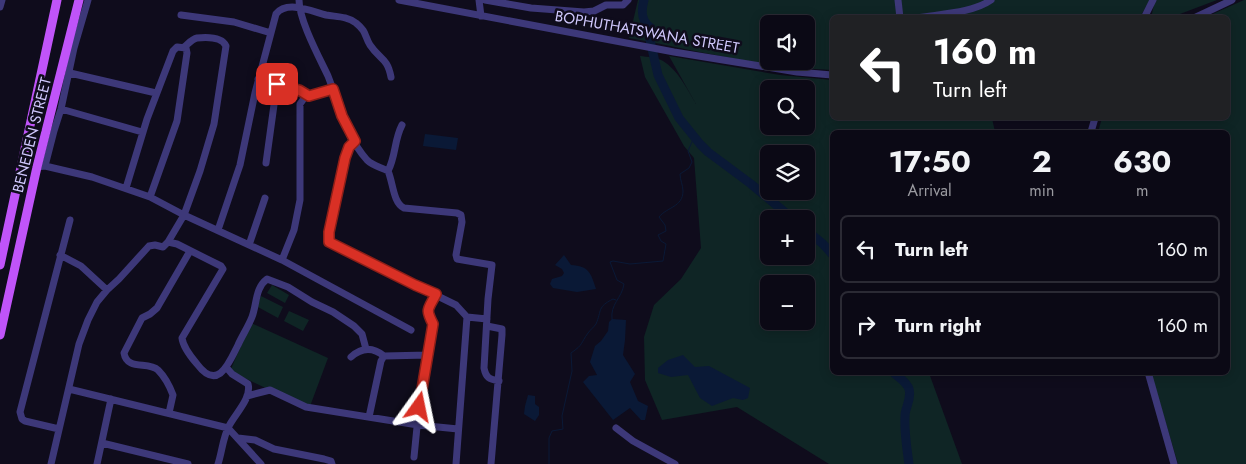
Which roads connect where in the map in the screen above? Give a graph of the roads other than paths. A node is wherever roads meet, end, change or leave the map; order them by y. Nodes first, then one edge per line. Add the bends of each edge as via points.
1 (2, 0) edge
2 (57, 0) edge
3 (79, 0) edge
4 (88, 0) edge
5 (401, 0) edge
6 (478, 0) edge
7 (485, 0) edge
8 (628, 0) edge
9 (898, 0) edge
10 (991, 0) edge
11 (1153, 0) edge
12 (1232, 0) edge
13 (299, 3) edge
14 (0, 7) edge
15 (182, 14) dead end
16 (900, 15) edge
17 (936, 15) edge
18 (1146, 15) edge
19 (1200, 15) edge
20 (481, 16) junction
21 (271, 33) junction
22 (184, 47) junction
23 (70, 73) junction
24 (830, 75) edge
25 (391, 77) dead end
26 (258, 79) junction
27 (277, 84) junction
28 (333, 89) junction
29 (156, 92) junction
30 (309, 96) junction
31 (61, 109) junction
32 (402, 125) dead end
33 (142, 132) junction
34 (355, 141) junction
35 (266, 163) dead end
36 (41, 166) junction
37 (388, 171) junction
38 (126, 188) junction
39 (150, 197) junction
40 (265, 198) dead end
41 (184, 215) junction
42 (70, 220) dead end
43 (218, 230) junction
44 (168, 242) junction
45 (249, 245) junction
46 (190, 251) junction
47 (60, 255) junction
48 (282, 260) junction
49 (0, 265) edge
50 (107, 290) junction
51 (436, 294) junction
52 (467, 317) junction
53 (487, 322) junction
54 (411, 330) dead end
55 (0, 335) edge
56 (366, 349) junction
57 (428, 355) junction
58 (384, 356) junction
59 (351, 357) dead end
60 (226, 368) junction
61 (1149, 375) edge
62 (499, 381) junction
63 (69, 389) junction
64 (247, 396) junction
65 (111, 399) junction
66 (169, 413) junction
67 (369, 417) junction
68 (418, 425) junction
69 (228, 428) junction
70 (616, 428) dead end
71 (59, 429) junction
72 (458, 429) junction
73 (238, 438) junction
74 (102, 443) junction
75 (414, 457) dead end
76 (51, 464) edge
77 (97, 464) edge
78 (188, 464) edge
79 (218, 464) edge
80 (261, 464) edge
81 (332, 464) edge
82 (456, 464) edge
83 (491, 464) edge
84 (675, 464) edge
85 (1174, 464) edge

1 - 14 street
2 - 49 main road, BENEDEN STREET
3 - 36 main road, BENEDEN STREET
4 - 23 street
5 - 20 street, BOPHUTHATSWANA STREET
6 - 20 street
7 - 8 street via 584,12 606,5 620,6
9 - 16 street
10 - 17 street via 962,11
11 - 18 street
12 - 19 street
13 - 21 street via 279,9
13 - 25 street via 324,14 349,19 364,30 370,44 389,66
13 - 28 street
15 - 21 street via 234,22
20 - 24 street, BOPHUTHATSWANA STREET via 674,52
21 - 26 street
22 - 29 street via 173,50
22 - 39 street via 187,53 177,121
22 - 41 street via 196,38 220,39 226,46 214,124
23 - 29 street
23 - 31 street
26 - 27 street
26 - 43 street via 240,164
27 - 30 street
27 - 35 street
28 - 30 street
28 - 34 street
29 - 33 street
30 - 48 street via 300,104 298,215
31 - 33 street
31 - 36 street
32 - 37 street
33 - 38 street
34 - 37 street via 368,161
34 - 51 street via 345,158 329,242
36 - 38 street
36 - 55 main road, BENEDEN STREET
37 - 53 street via 399,206 461,215 457,259 492,266
38 - 39 street
39 - 41 street
40 - 45 street
41 - 43 street
41 - 44 street
42 - 47 street
43 - 45 street
44 - 46 street
44 - 50 street via 163,246 149,246
45 - 48 street
46 - 60 street via 223,269 182,341 206,374 217,376
46 - 66 street via 158,308 142,318 124,353 128,362 160,373 173,395
47 - 50 street via 80,266
47 - 71 street via 20,412 25,421
48 - 54 street
50 - 63 street via 97,302 82,334
51 - 52 street via 456,305
51 - 57 street via 427,311 433,324
52 - 53 street
52 - 72 street
53 - 62 street via 485,375
53 - 62 street via 502,329
56 - 58 street via 377,350
56 - 59 street
56 - 60 street via 362,334 354,326 267,279 261,283 252,316
57 - 58 street
57 - 68 street
58 - 67 street
60 - 64 street via 248,384
61 - 85 street
62 - 83 street
63 - 65 street
63 - 71 street
64 - 67 street via 270,390 306,407
64 - 69 street
65 - 66 street
65 - 74 street
66 - 69 street
67 - 68 street
68 - 72 street
68 - 75 street
69 - 73 street
69 - 79 street
70 - 84 street
71 - 76 street
72 - 82 street
73 - 80 street
73 - 81 street via 324,459
74 - 77 street
74 - 78 street

